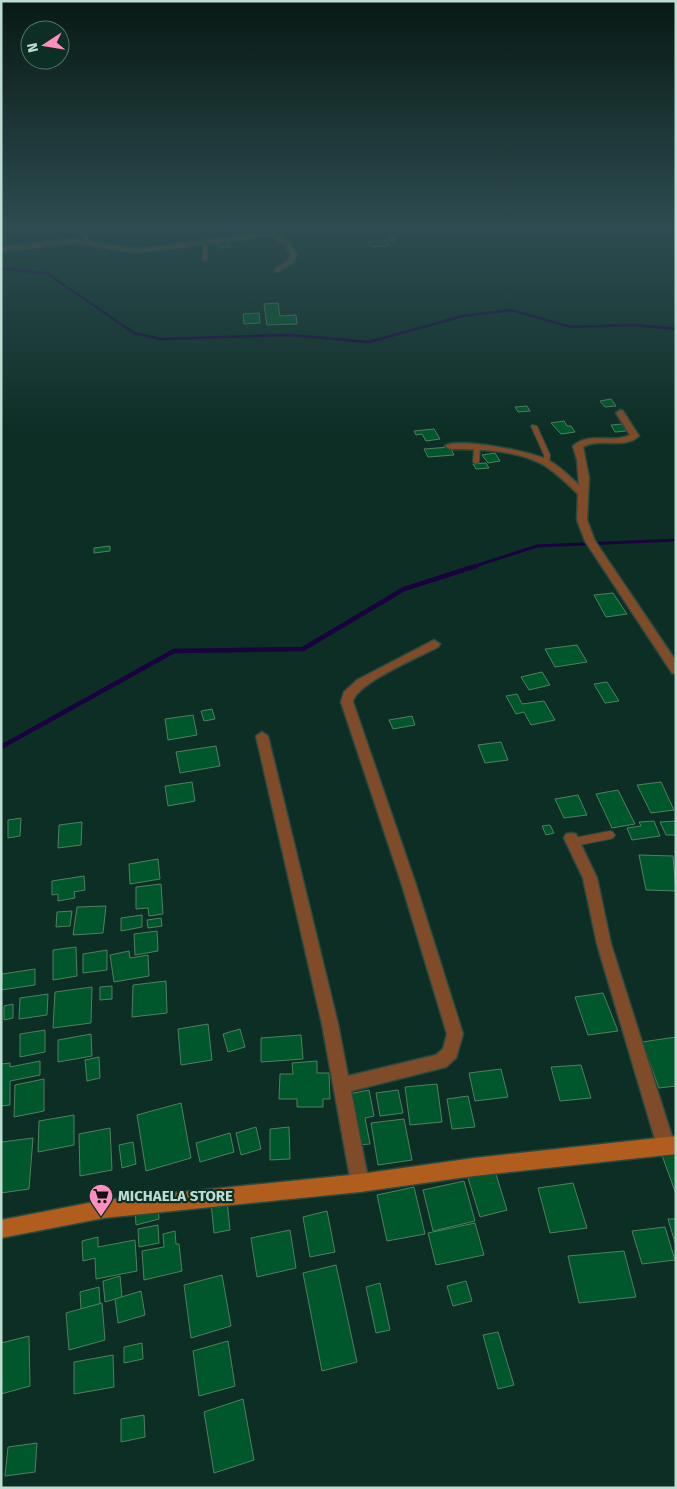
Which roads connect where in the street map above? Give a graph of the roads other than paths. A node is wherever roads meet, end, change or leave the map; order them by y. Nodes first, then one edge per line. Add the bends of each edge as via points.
1 (620, 413) dead end
2 (534, 426) dead end
3 (450, 446) dead end
4 (476, 447) junction
5 (476, 462) dead end
6 (547, 464) junction
7 (584, 494) junction
8 (434, 644) dead end
9 (676, 670) edge
10 (262, 736) dead end
11 (610, 835) dead end
12 (572, 840) joint
13 (341, 1085) junction
14 (671, 1145) edge
15 (360, 1183) junction
16 (1, 1229) edge

1 - 7 street via 635,436 578,446
2 - 6 lane via 547,455
3 - 4 street
4 - 5 lane
4 - 6 street via 538,459
6 - 7 street
7 - 9 street via 582,520 590,541
8 - 13 street via 361,683 348,695 347,702 455,1034 450,1053 440,1062
10 - 13 street via 330,1024
11 - 12 lane
12 - 14 street via 590,878 604,944
13 - 15 street
14 - 15 street
15 - 16 street via 104,1209

